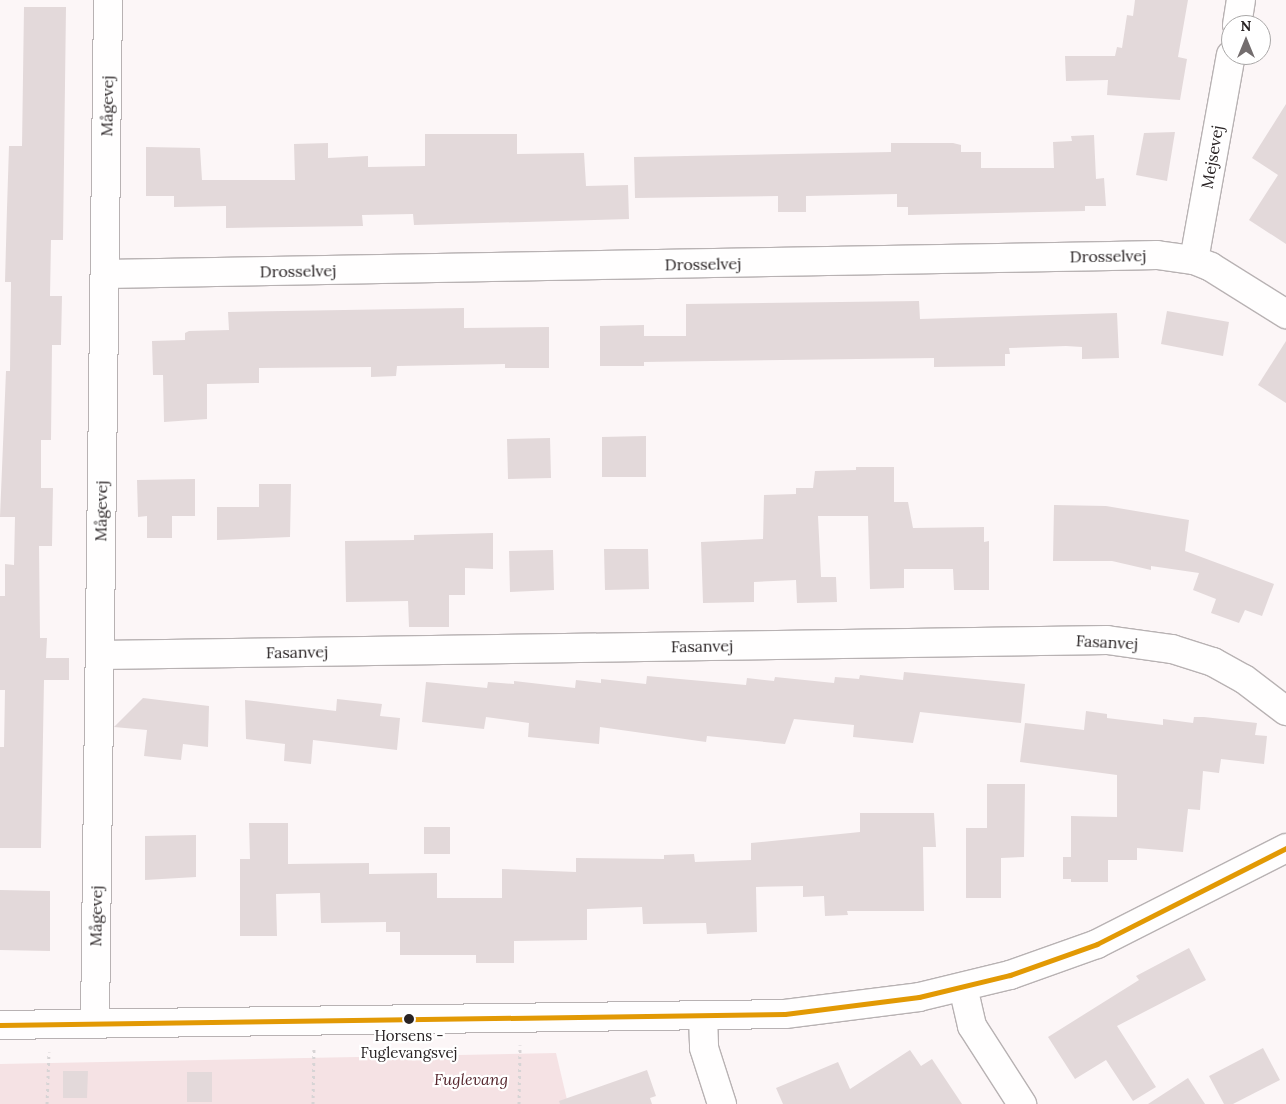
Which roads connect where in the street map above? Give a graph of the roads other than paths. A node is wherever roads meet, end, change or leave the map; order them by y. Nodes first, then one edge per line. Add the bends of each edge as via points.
1 (108, 0) edge
2 (1241, 0) edge
3 (1239, 15) edge
4 (1229, 65) edge
5 (1194, 260) junction
6 (104, 274) junction
7 (1286, 314) edge
8 (100, 655) junction
9 (1286, 711) edge
10 (1286, 848) edge
11 (963, 987) junction
12 (704, 1016) junction
13 (95, 1022) junction
14 (0, 1025) edge
15 (722, 1104) edge
16 (1022, 1104) edge

1 - 6 street, Mågevej
2 - 3 street
4 - 5 street, Mejsevej
5 - 6 street, Drosselvej via 1147,256
5 - 7 street, Drosselvej via 1211,267
6 - 8 street, Mågevej
8 - 9 street, Fasanvej via 1107,640 1172,649 1213,662 1244,679
8 - 13 street, Mågevej
10 - 11 street via 1097,944 1010,975
11 - 12 street via 919,997 785,1014
11 - 16 street via 972,1026
12 - 13 street
12 - 15 street via 704,1048
13 - 14 street

